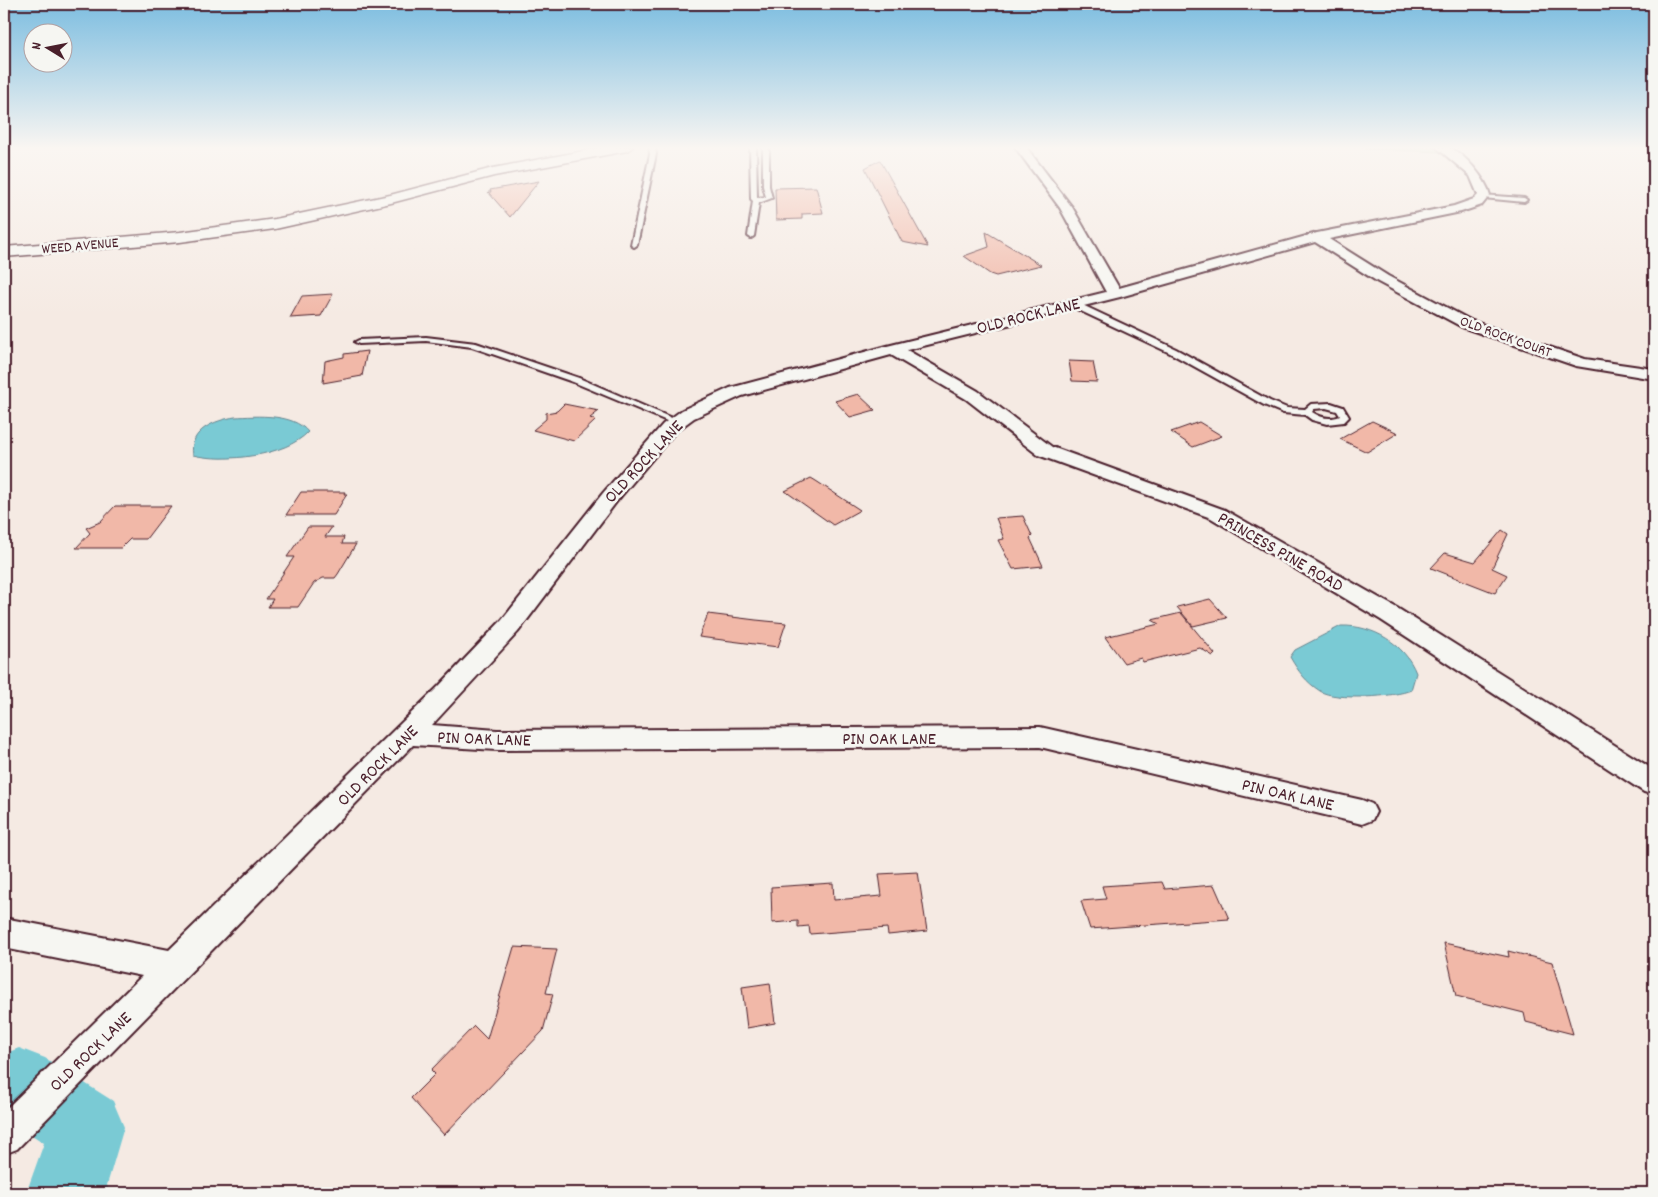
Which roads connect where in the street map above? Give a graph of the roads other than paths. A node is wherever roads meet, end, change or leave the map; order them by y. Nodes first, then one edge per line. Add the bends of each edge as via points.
1 (373, 203) edge
2 (643, 203) edge
3 (756, 203) edge
4 (1063, 203) edge
5 (1475, 203) edge
6 (750, 236) dead end
7 (1317, 237) junction
8 (634, 245) dead end
9 (4, 252) edge
10 (1115, 294) junction
11 (1074, 304) junction
12 (359, 342) dead end
13 (893, 349) junction
14 (1654, 374) edge
15 (1307, 412) dead end
16 (677, 422) junction
17 (409, 734) junction
18 (1654, 784) edge
19 (1362, 812) dead end
20 (4, 933) edge
21 (175, 967) junction
22 (8, 1132) edge

1 - 9 main road, WEED AVENUE via 284,222 180,237
2 - 8 lane
3 - 6 lane
4 - 10 street
5 - 7 street, OLD ROCK LANE
7 - 10 street, OLD ROCK LANE
7 - 14 street, OLD ROCK COURT via 1383,279 1467,324 1582,363
10 - 11 street, OLD ROCK LANE
11 - 13 street, OLD ROCK LANE
11 - 15 lane via 1173,351 1267,403 1286,411
12 - 16 lane via 426,339 473,345 576,380
13 - 16 street, OLD ROCK LANE via 736,392
13 - 18 street, PRINCESS PINE ROAD via 972,395 1044,451 1218,514 1389,614
16 - 17 street, OLD ROCK LANE via 597,512 510,626
17 - 19 street, PIN OAK LANE via 496,740 1040,737
17 - 21 street, OLD ROCK LANE
20 - 21 street
21 - 22 street, OLD ROCK LANE

